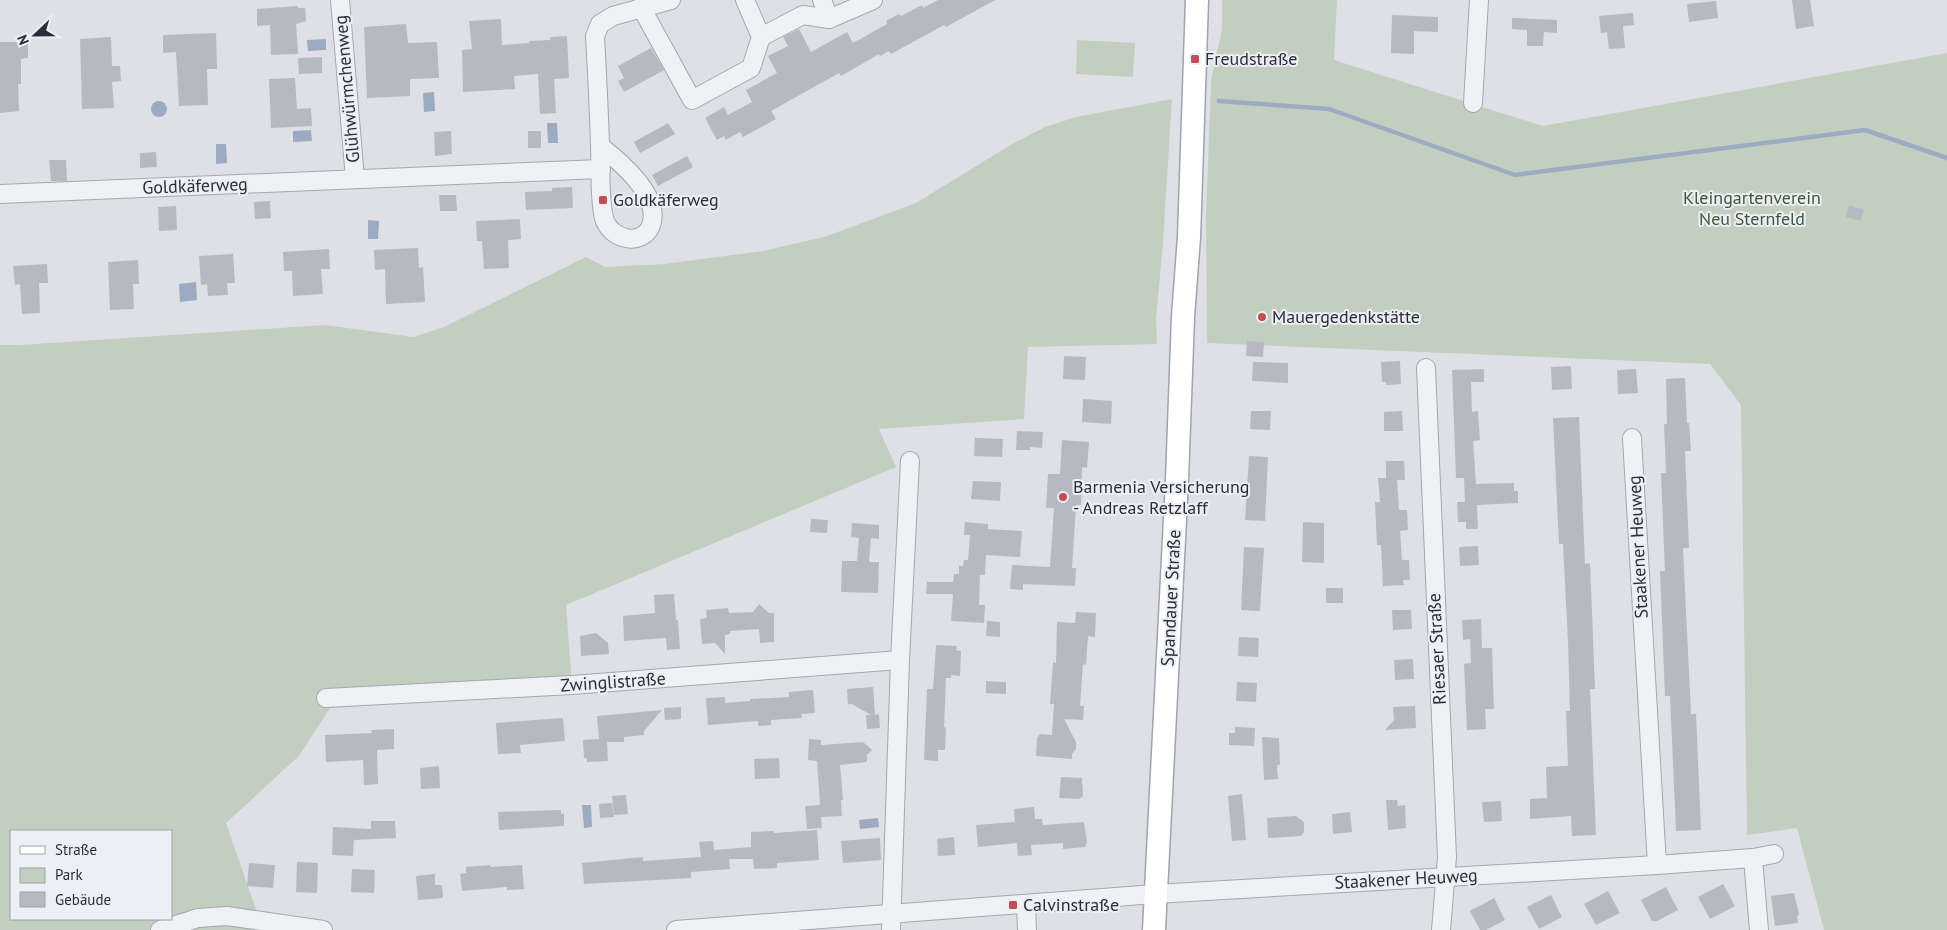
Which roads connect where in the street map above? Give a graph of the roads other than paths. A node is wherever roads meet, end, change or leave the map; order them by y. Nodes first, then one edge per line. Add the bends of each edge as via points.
1 (340, 0) edge
2 (670, 0) edge
3 (745, 0) edge
4 (822, 0) edge
5 (872, 0) edge
6 (1197, 0) edge
7 (1479, 0) edge
8 (641, 7) junction
9 (829, 19) junction
10 (761, 37) junction
11 (1472, 103) dead end
12 (600, 146) junction
13 (601, 169) junction
14 (355, 179) junction
15 (0, 194) edge
16 (1426, 368) dead end
17 (1632, 438) dead end
18 (910, 461) dead end
19 (900, 660) junction
20 (326, 698) dead end
21 (1774, 854) dead end
22 (1753, 858) junction
23 (1657, 865) junction
24 (1445, 877) junction
25 (1156, 894) junction
26 (1026, 904) junction
27 (892, 922) edge
28 (160, 930) edge
29 (322, 930) edge
30 (676, 930) edge
31 (1027, 930) edge
32 (1154, 930) edge
33 (1441, 930) edge
34 (1760, 930) edge

1 - 14 street, Glühwürmchenweg
2 - 8 street
3 - 10 street
4 - 9 street
5 - 9 street
6 - 25 main road, Spandauer Straße via 1189,236
7 - 11 street
8 - 10 street via 692,100 751,68
8 - 12 street via 600,24 595,36
9 - 10 street via 803,15
12 - 13 street
12 - 13 street via 636,180 652,209 652,225 639,238 620,237 608,228 604,218
13 - 14 street, Goldkäferweg
14 - 15 street, Goldkäferweg
16 - 24 street, Riesaer Straße via 1447,857
17 - 23 street, Staakener Heuweg
18 - 19 street
19 - 20 street, Zwinglistraße via 572,685
19 - 27 street
21 - 22 street, Staakener Heuweg
22 - 23 street, Staakener Heuweg
22 - 34 street
23 - 24 street, Staakener Heuweg
24 - 25 street, Staakener Heuweg
24 - 33 street, Riesaer Straße
25 - 26 street, Staakener Heuweg
25 - 32 main road, Spandauer Straße
26 - 27 street, Staakener Heuweg
26 - 31 street
27 - 30 street, Staakener Heuweg
28 - 29 street via 198,918 227,916

